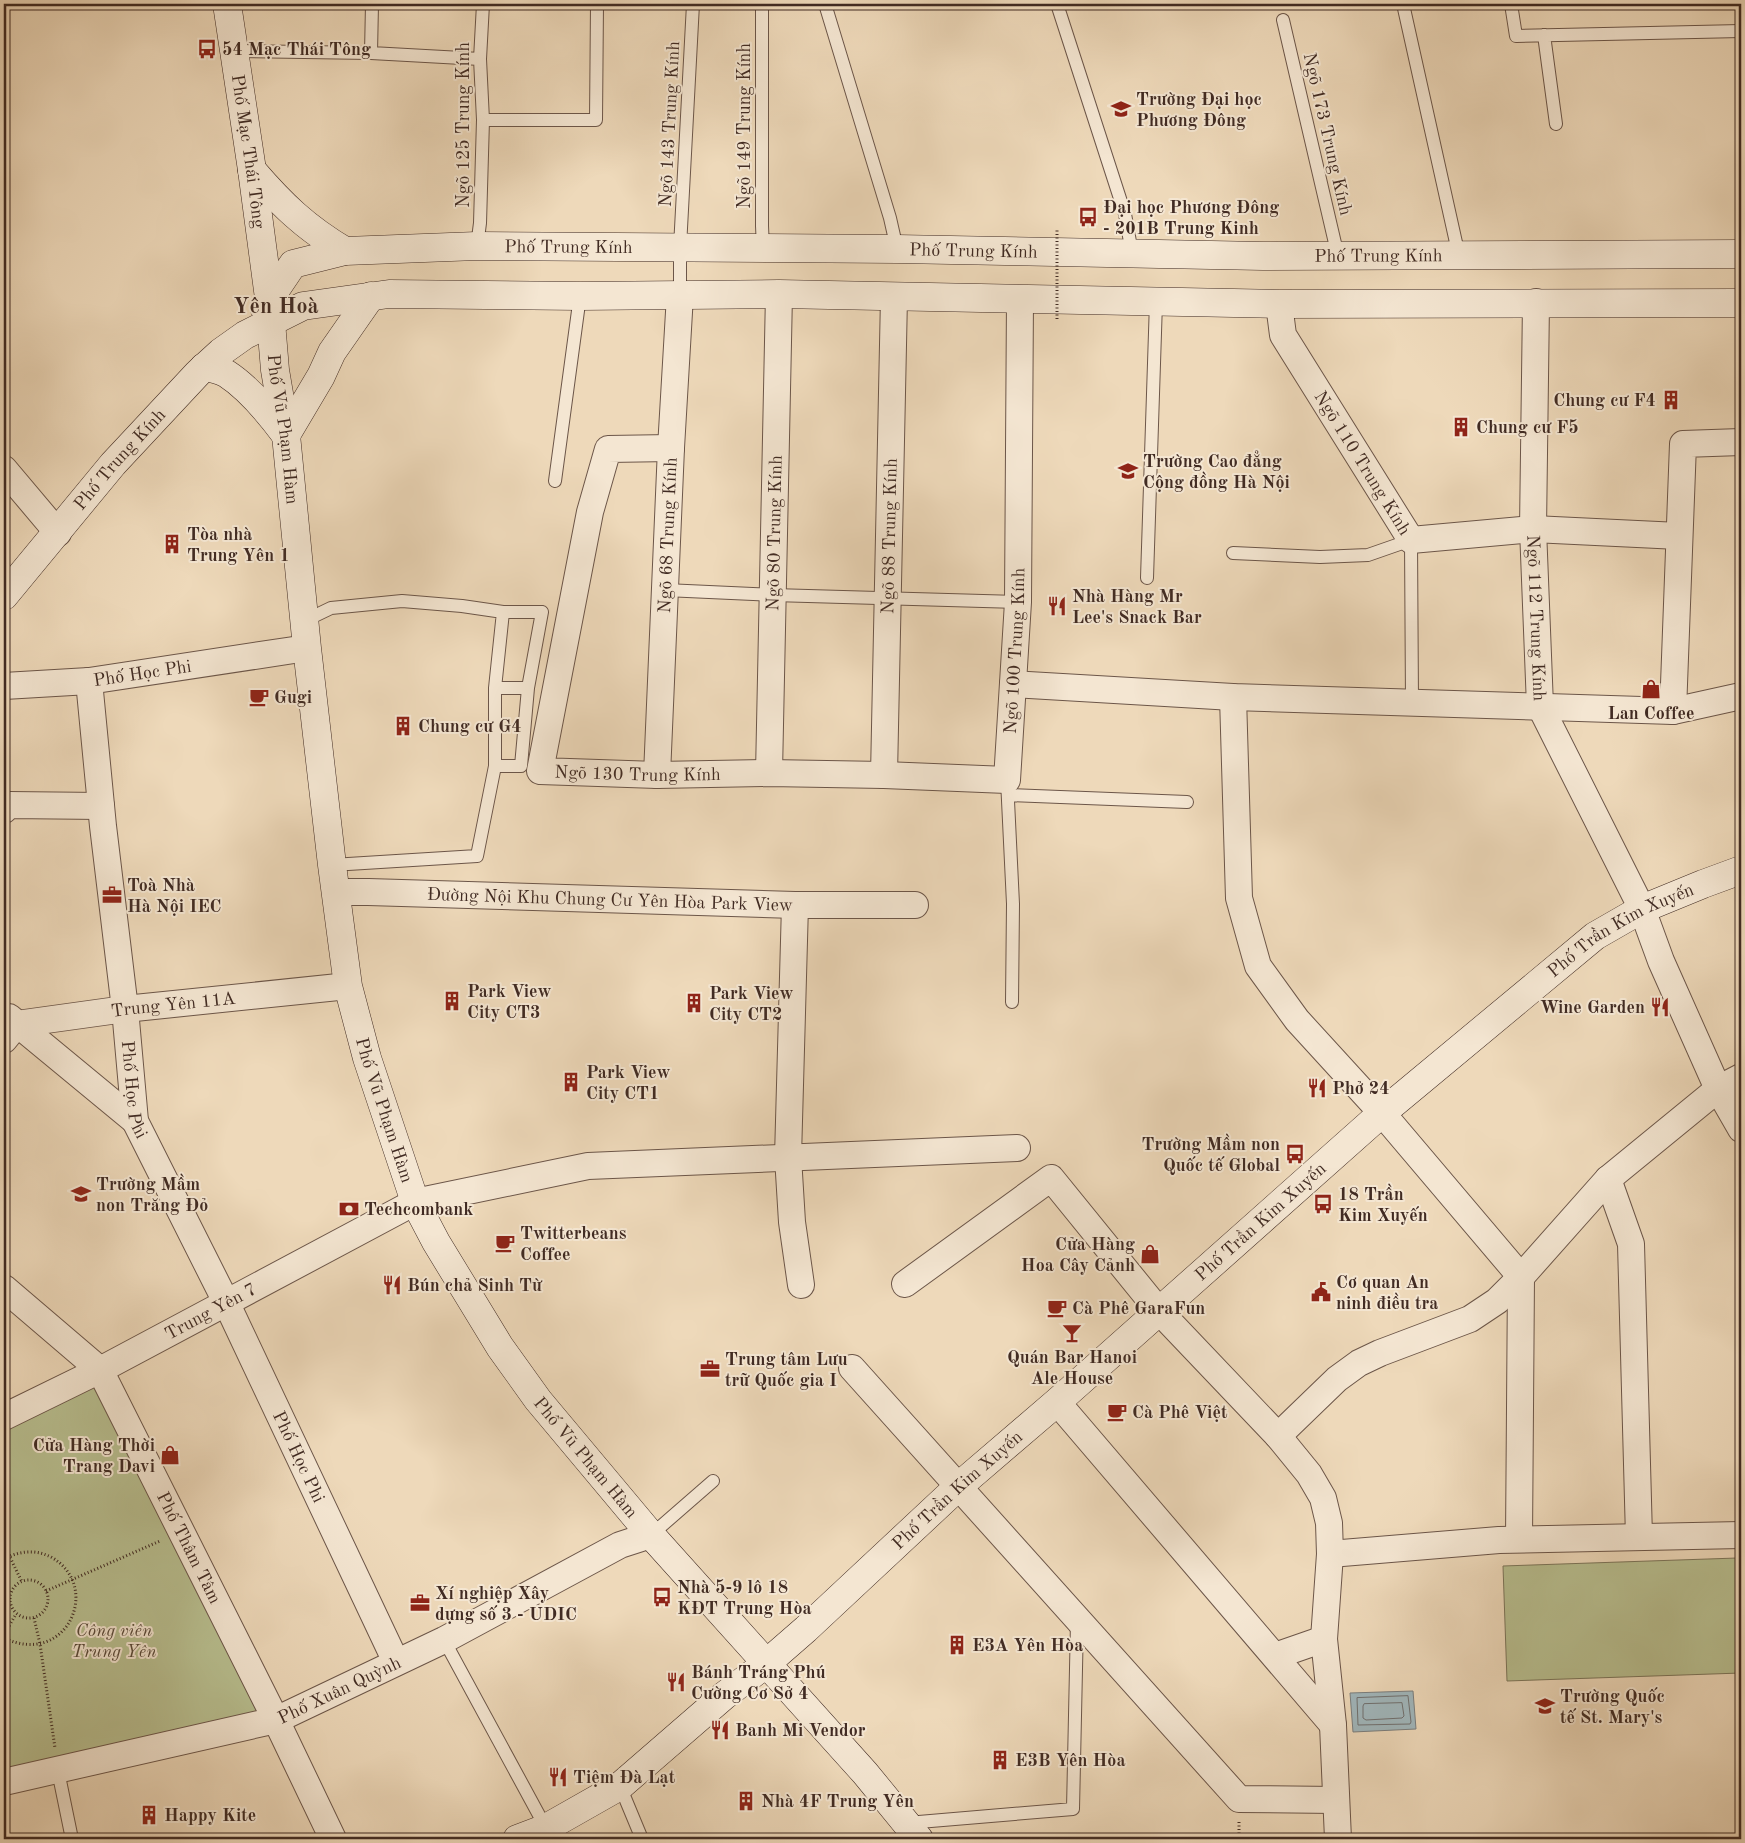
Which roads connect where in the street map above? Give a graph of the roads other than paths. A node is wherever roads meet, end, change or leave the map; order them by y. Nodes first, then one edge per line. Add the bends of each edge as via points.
1 (227, 4) edge
2 (372, 4) edge
3 (483, 4) edge
4 (597, 4) edge
5 (693, 4) edge
6 (762, 4) edge
7 (825, 4) edge
8 (1057, 4) edge
9 (1403, 4) edge
10 (1510, 4) edge
11 (1283, 20) dead end
12 (1741, 31) edge
13 (1544, 35) junction
14 (233, 51) junction
15 (371, 53) junction
16 (480, 58) junction
17 (482, 120) junction
18 (1556, 124) dead end
19 (252, 170) junction
20 (477, 246) junction
21 (680, 247) junction
22 (763, 248) junction
23 (897, 249) junction
24 (345, 251) junction
25 (1132, 252) junction
26 (1741, 254) edge
27 (1338, 256) junction
28 (1459, 256) junction
29 (779, 294) junction
30 (680, 295) junction
31 (371, 296) junction
32 (580, 296) junction
33 (894, 297) junction
34 (1020, 300) junction
35 (1156, 302) junction
36 (1536, 302) junction
37 (1741, 303) edge
38 (1280, 304) junction
39 (270, 310) junction
40 (204, 367) junction
41 (286, 435) junction
42 (1741, 442) edge
43 (671, 448) junction
44 (4, 469) edge
45 (555, 481) dead end
46 (1533, 529) junction
47 (58, 532) junction
48 (1679, 536) junction
49 (1411, 540) junction
50 (1233, 553) dead end
51 (1147, 578) dead end
52 (665, 590) junction
53 (773, 595) junction
54 (4, 596) edge
55 (887, 598) junction
56 (1018, 602) junction
57 (503, 612) junction
58 (304, 621) junction
59 (307, 648) junction
60 (89, 680) junction
61 (1013, 684) junction
62 (4, 686) edge
63 (495, 688) junction
64 (528, 688) junction
65 (1741, 696) edge
66 (1233, 697) junction
67 (1412, 703) junction
68 (1540, 706) junction
69 (1673, 711) junction
70 (495, 766) junction
71 (530, 769) junction
72 (769, 773) junction
73 (657, 775) junction
74 (884, 775) junction
75 (1008, 788) junction
76 (1187, 802) dead end
77 (101, 806) junction
78 (4, 810) edge
79 (332, 864) junction
80 (1741, 870) edge
81 (336, 892) junction
82 (795, 905) junction
83 (916, 905) dead end
84 (1642, 909) junction
85 (348, 986) junction
86 (1012, 1002) dead end
87 (125, 1009) junction
88 (8, 1026) edge
89 (1741, 1077) edge
90 (1718, 1089) junction
91 (1382, 1112) junction
92 (135, 1121) junction
93 (1741, 1129) edge
94 (1018, 1148) dead end
95 (788, 1157) junction
96 (1608, 1179) junction
97 (415, 1202) junction
98 (1521, 1277) junction
99 (905, 1284) dead end
100 (800, 1285) dead end
101 (4, 1288) edge
102 (227, 1304) junction
103 (1159, 1311) junction
104 (852, 1368) dead end
105 (100, 1370) junction
106 (1057, 1402) junction
107 (4, 1417) edge
108 (1278, 1436) junction
109 (713, 1481) dead end
110 (959, 1486) junction
111 (651, 1535) junction
112 (1741, 1535) edge
113 (1639, 1537) junction
114 (1519, 1540) junction
115 (1330, 1554) junction
116 (1077, 1617) junction
117 (1324, 1639) junction
118 (444, 1640) junction
119 (1275, 1656) junction
120 (396, 1662) junction
121 (767, 1663) junction
122 (276, 1720) junction
123 (1333, 1725) junction
124 (58, 1771) junction
125 (4, 1782) edge
126 (620, 1786) junction
127 (1336, 1800) junction
128 (546, 1828) junction
129 (913, 1831) edge
130 (72, 1839) edge
131 (333, 1839) edge
132 (517, 1839) edge
133 (642, 1839) edge
134 (1338, 1839) edge

1 - 14 street, Phố Mạc Thái Tông
2 - 15 lane
3 - 16 lane, Ngõ 125 Trung Kính
4 - 17 lane via 596,120
5 - 21 lane, Ngõ 143 Trung Kính
6 - 22 lane, Ngõ 149 Trung Kính
7 - 23 lane
8 - 25 lane via 1125,214
9 - 28 lane
10 - 13 lane via 1516,36
11 - 27 lane, Ngõ 173 Trung Kính
12 - 13 lane
13 - 18 lane
14 - 15 lane
14 - 19 street, Phố Mạc Thái Tông
15 - 16 lane
16 - 17 lane, Ngõ 125 Trung Kính
17 - 20 lane, Ngõ 125 Trung Kính
19 - 24 street via 295,217
19 - 39 street, Phố Mạc Thái Tông
20 - 21 street, Phố Trung Kính
20 - 24 street, Phố Trung Kính
21 - 22 street, Phố Trung Kính
21 - 30 lane, Ngõ 143 Trung Kính
22 - 23 street, Phố Trung Kính
23 - 25 street, Phố Trung Kính
24 - 39 street, Phố Trung Kính via 293,264
25 - 27 street, Phố Trung Kính
26 - 28 street, Phố Trung Kính
27 - 28 street, Phố Trung Kính
29 - 30 street
29 - 33 street
29 - 53 street, Ngõ 80 Trung Kính
30 - 32 street
30 - 43 street, Ngõ 68 Trung Kính
31 - 32 street
31 - 39 street
31 - 41 street via 332,352
32 - 45 lane
33 - 34 street
33 - 55 street, Ngõ 88 Trung Kính
34 - 35 street
34 - 56 street, Ngõ 100 Trung Kính
35 - 38 street
35 - 51 lane
36 - 37 street
36 - 38 street
36 - 46 street, Ngõ 112 Trung Kính
38 - 49 street, Ngõ 110 Trung Kính via 1284,335
39 - 40 street, Phố Trung Kính via 245,335
39 - 41 street, Phố Vũ Phạm Hàm via 275,370
40 - 41 street via 228,374 266,410
40 - 47 street, Phố Trung Kính via 113,464
41 - 58 street, Phố Vũ Phạm Hàm
42 - 48 street via 1683,444
43 - 52 street, Ngõ 68 Trung Kính
43 - 71 street, Ngõ 130 Trung Kính via 608,449 590,512
44 - 47 street
46 - 48 street, Ngõ 110 Trung Kính
46 - 49 street, Ngõ 110 Trung Kính
46 - 68 street, Ngõ 112 Trung Kính
47 - 54 street, Phố Trung Kính
48 - 69 street
49 - 50 lane via 1368,555 1320,557
49 - 67 lane
52 - 53 lane
52 - 73 street, Ngõ 68 Trung Kính
53 - 55 lane
53 - 72 street, Ngõ 80 Trung Kính
55 - 56 lane
55 - 74 street, Ngõ 88 Trung Kính
56 - 61 street, Ngõ 100 Trung Kính
57 - 58 lane via 402,601 331,608
57 - 63 lane
57 - 64 lane via 542,612
58 - 59 street, Phố Vũ Phạm Hàm
59 - 60 street, Phố Học Phi
59 - 79 street, Phố Vũ Phạm Hàm
60 - 62 street
60 - 77 street, Phố Học Phi
61 - 66 street
61 - 75 street, Ngõ 100 Trung Kính
63 - 64 lane
63 - 70 lane
64 - 71 lane
65 - 69 street
66 - 67 street
66 - 91 street via 1239,898 1258,966 1297,1020
67 - 68 street
68 - 69 street
68 - 84 street, Ngõ 112 Trung Kính
70 - 71 lane
70 - 79 lane via 477,856
71 - 73 street, Ngõ 130 Trung Kính
72 - 73 street, Ngõ 130 Trung Kính
72 - 74 street, Ngõ 130 Trung Kính
74 - 75 street, Ngõ 130 Trung Kính
75 - 76 lane
75 - 86 lane, Ngõ 100 Trung Kính via 1013,904
77 - 78 street via 9,805
77 - 87 street, Phố Học Phi
79 - 81 street, Phố Vũ Phạm Hàm
80 - 84 street, Phố Trần Kim Xuyến
81 - 82 street, Đường Nội Khu Chung Cư Yên Hòa Park View
81 - 85 street, Phố Vũ Phạm Hàm
82 - 83 street
82 - 95 street, Đường Nội Khu Chung Cư Yên Hòa Park View
84 - 90 street, Ngõ 112 Trung Kính via 1661,961
84 - 91 street, Phố Trần Kim Xuyến via 1595,936
85 - 87 street, Trung Yên 11A
85 - 97 street, Phố Vũ Phạm Hàm via 367,1058
87 - 88 street, Trung Yên 11A
87 - 92 street, Phố Học Phi
88 - 92 street
89 - 90 street
90 - 93 street, Ngõ 112 Trung Kính
90 - 96 street
91 - 98 street
91 - 103 street, Phố Trần Kim Xuyến
92 - 102 street, Phố Học Phi
94 - 95 street
95 - 97 street via 588,1166
95 - 100 street, Đường Nội Khu Chung Cư Yên Hòa Park View
96 - 98 street
96 - 113 street via 1630,1244
97 - 102 street, Trung Yên 7
97 - 111 street, Phố Vũ Phạm Hàm via 440,1250 500,1347 538,1400
98 - 108 street via 1496,1301 1470,1319 1358,1363
98 - 114 street
99 - 103 street via 1051,1178
101 - 105 street, Phố Thâm Tâm
102 - 105 street, Trung Yên 7
102 - 120 street, Phố Học Phi
103 - 106 street, Phố Trần Kim Xuyến
103 - 108 street
104 - 110 street
105 - 107 street, Trung Yên 7
105 - 122 street, Phố Thâm Tâm
106 - 110 street, Phố Trần Kim Xuyến
106 - 119 street
108 - 115 street via 1309,1474 1323,1498 1329,1523
109 - 111 lane
110 - 116 street
110 - 121 street, Phố Trần Kim Xuyến
111 - 118 street, Phố Xuân Quỳnh via 620,1545
111 - 121 street, Phố Vũ Phạm Hàm
112 - 113 street
113 - 114 street
114 - 115 street
115 - 117 street
116 - 127 street via 1240,1799
116 - 129 lane via 1073,1809
117 - 119 street
117 - 123 street
118 - 120 street, Phố Xuân Quỳnh
118 - 128 lane
119 - 123 street
120 - 122 street, Phố Xuân Quỳnh
121 - 126 street, Phố Trần Kim Xuyến
121 - 129 street, Phố Vũ Phạm Hàm
122 - 124 street, Phố Xuân Quỳnh
122 - 131 street, Phố Thâm Tâm
123 - 127 street
124 - 125 street, Phố Xuân Quỳnh
124 - 130 lane
126 - 128 street, Phố Trần Kim Xuyến
126 - 133 lane
127 - 134 street
128 - 132 street, Phố Trần Kim Xuyến

